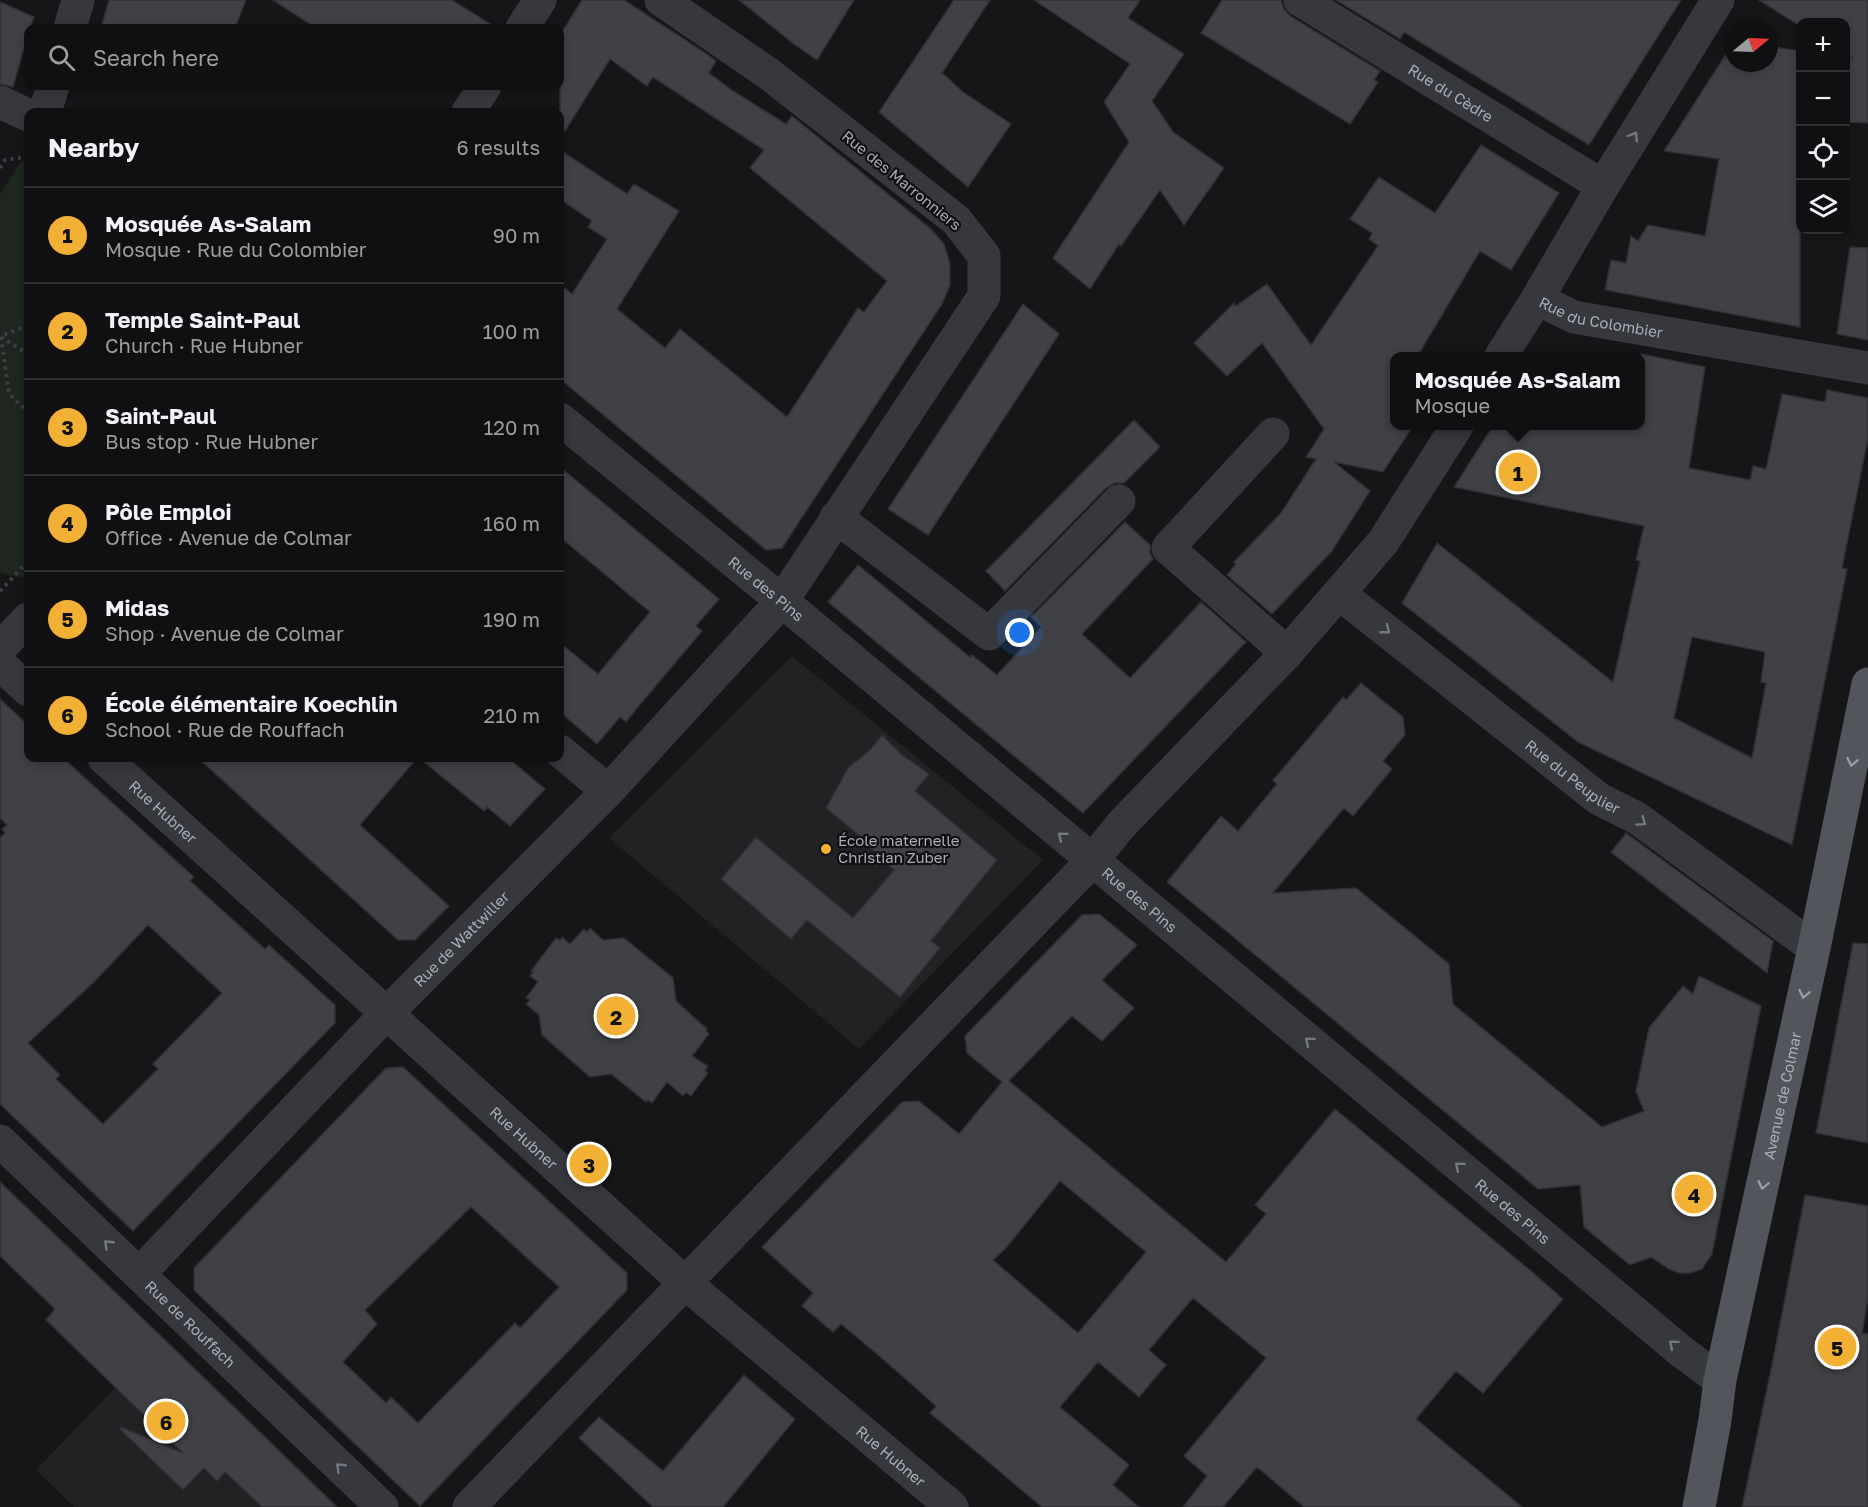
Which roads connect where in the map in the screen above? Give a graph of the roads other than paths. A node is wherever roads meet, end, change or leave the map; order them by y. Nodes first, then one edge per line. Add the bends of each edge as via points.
1 (78, 0) edge
2 (540, 0) edge
3 (661, 0) edge
4 (1300, 0) edge
5 (1718, 0) edge
6 (71, 24) edge
7 (525, 24) edge
8 (52, 90) edge
9 (482, 90) edge
10 (0, 102) edge
11 (46, 108) edge
12 (471, 108) edge
13 (24, 113) edge
14 (1603, 186) junction
15 (1537, 299) junction
16 (1504, 352) edge
17 (1868, 368) edge
18 (564, 422) edge
19 (1454, 430) edge
20 (1272, 434) dead end
21 (1119, 501) dead end
22 (836, 517) junction
23 (1340, 594) junction
24 (782, 601) junction
25 (24, 623) edge
26 (0, 648) edge
27 (1287, 653) junction
28 (0, 664) edge
29 (24, 686) edge
30 (1868, 688) edge
31 (564, 754) edge
32 (108, 762) edge
33 (608, 791) junction
34 (1092, 861) junction
35 (1814, 948) junction
36 (387, 1013) junction
37 (0, 1141) edge
38 (139, 1274) junction
39 (684, 1282) junction
40 (1720, 1380) junction
41 (382, 1507) edge
42 (469, 1507) edge
43 (952, 1507) edge
44 (1699, 1507) edge

1 - 6 street
2 - 7 street
3 - 22 street, Rue des Marronniers via 769,74 956,220 984,256 984,296
4 - 14 street, Rue du Cèdre
14 -> 5 street, Rue du Colombier
8 - 11 street
9 - 12 street
10 - 13 street
14 - 15 street, Rue du Colombier
15 - 16 street
15 - 17 street, Rue du Colombier via 1574,317
18 - 24 street, Rue des Pins
19 - 23 street via 1383,542
20 - 27 street via 1168,548
21 - 22 street via 989,634
22 - 24 street, Rue des Marronniers
23 - 27 street
23 -> 35 street, Rue du Peuplier via 1599,799 1637,818
24 - 33 street, Rue de Wattwiller
34 -> 24 street, Rue des Pins
25 - 26 street
27 - 34 street via 1121,825
28 - 29 street
30 -> 35 main road, Avenue de Colmar
31 - 33 street
32 - 36 street, Rue Hubner
33 - 36 street, Rue de Wattwiller
34 - 39 street
40 -> 34 street, Rue des Pins
35 -> 40 main road, Avenue de Colmar
36 - 38 street, Rue de Wattwiller
36 - 39 street, Rue Hubner
38 -> 37 street, Rue de Rouffach
41 -> 38 street, Rue de Rouffach
39 - 42 street
39 - 43 street, Rue Hubner
40 - 44 main road, Avenue de Colmar

